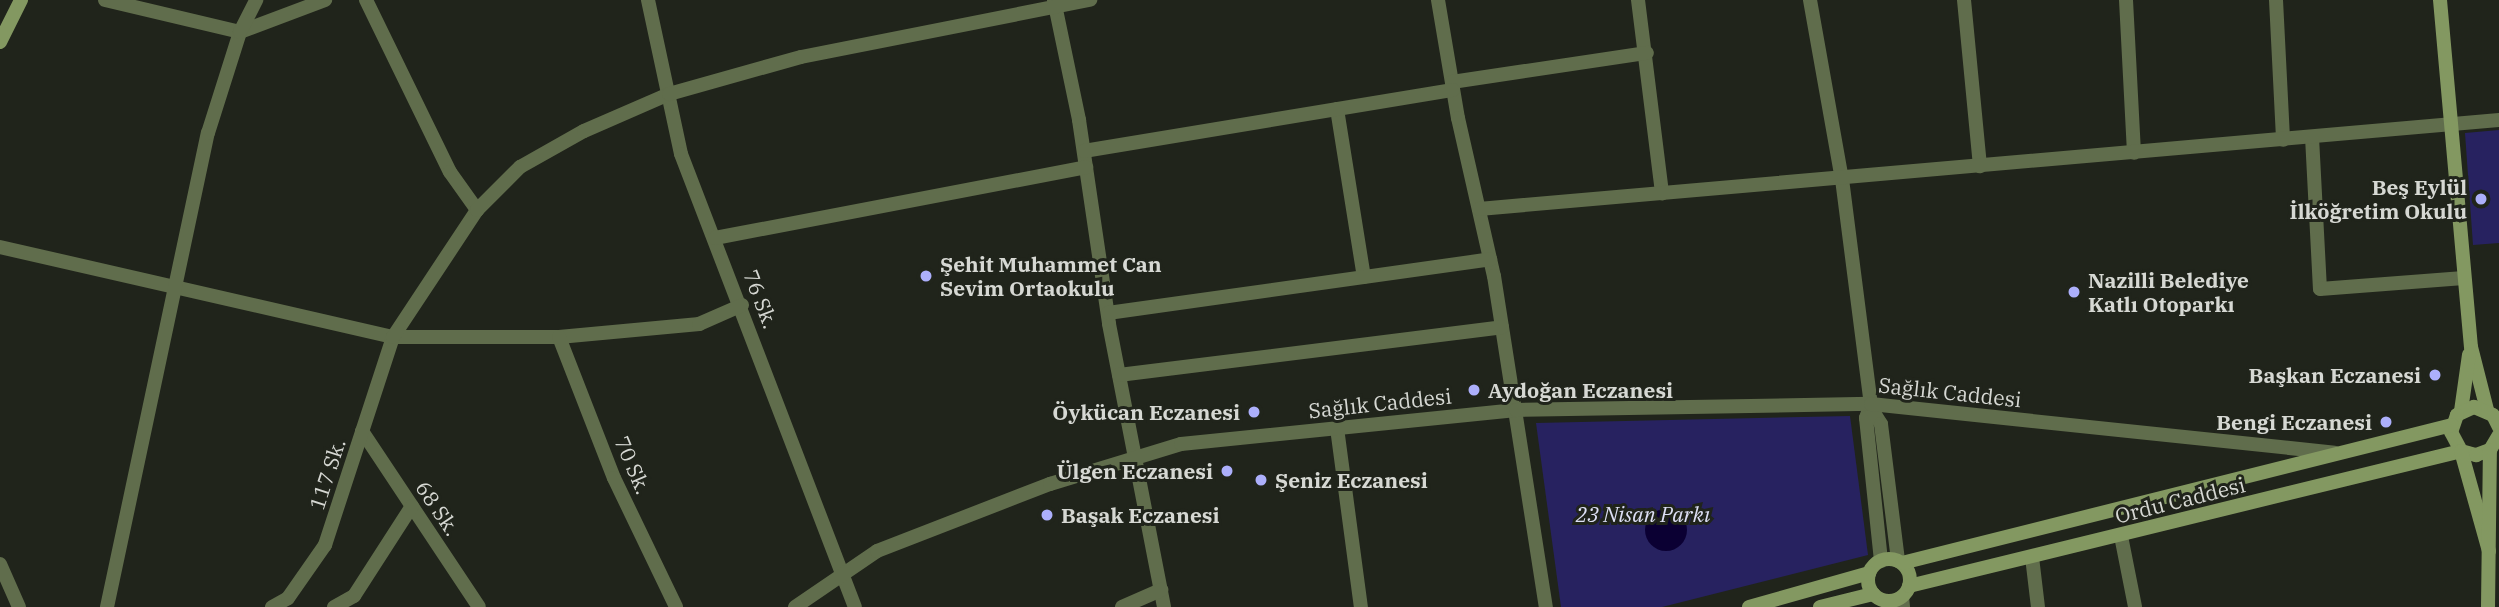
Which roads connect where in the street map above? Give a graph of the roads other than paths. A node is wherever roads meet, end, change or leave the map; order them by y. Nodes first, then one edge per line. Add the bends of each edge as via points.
1 (21, 0) edge
2 (105, 0) edge
3 (257, 0) edge
4 (325, 0) edge
5 (366, 0) edge
6 (648, 0) edge
7 (1090, 0) edge
8 (1438, 0) edge
9 (1638, 0) edge
10 (1811, 0) edge
11 (1964, 0) edge
12 (2126, 0) edge
13 (2276, 0) edge
14 (2440, 0) edge
15 (1055, 3) edge
16 (240, 32) junction
17 (0, 42) edge
18 (1647, 53) junction
19 (1452, 86) junction
20 (668, 94) junction
21 (1337, 109) junction
22 (2499, 120) edge
23 (2449, 125) junction
24 (2312, 137) junction
25 (2283, 140) junction
26 (1084, 151) junction
27 (2134, 153) junction
28 (1980, 166) junction
29 (1086, 167) junction
30 (1842, 179) junction
31 (1662, 194) junction
32 (1479, 208) junction
33 (477, 210) junction
34 (715, 238) junction
35 (0, 247) edge
36 (1490, 259) junction
37 (1364, 277) junction
38 (2464, 278) junction
39 (173, 289) junction
40 (742, 305) junction
41 (1108, 313) junction
42 (1503, 327) junction
43 (393, 337) junction
44 (559, 337) junction
45 (2470, 347) junction
46 (1119, 375) junction
47 (1871, 406) junction
48 (1516, 410) junction
49 (2461, 411) junction
50 (2494, 416) edge
51 (2452, 425) junction
52 (1337, 428) junction
53 (362, 431) junction
54 (2499, 436) edge
55 (2461, 450) junction
56 (2490, 450) junction
57 (2339, 454) junction
58 (1136, 458) junction
59 (412, 506) junction
60 (2121, 536) junction
61 (2489, 551) junction
62 (2032, 558) junction
63 (1881, 561) junction
64 (1900, 562) junction
65 (0, 564) edge
66 (1869, 573) junction
67 (841, 574) junction
68 (1161, 590) junction
69 (1873, 594) junction
70 (1898, 600) edge
71 (19, 607) edge
72 (106, 607) edge
73 (272, 607) edge
74 (334, 607) edge
75 (479, 607) edge
76 (676, 607) edge
77 (795, 607) edge
78 (855, 607) edge
79 (1122, 607) edge
80 (1164, 607) edge
81 (1361, 607) edge
82 (1546, 607) edge
83 (1749, 607) edge
84 (1820, 607) edge
85 (2038, 607) edge
86 (2135, 607) edge
87 (2488, 607) edge

1 - 17 main road
2 - 16 street
3 - 16 street
4 - 16 street
5 - 33 street via 450,172
6 - 20 street, 76 Sk.
7 - 15 street, 117 Sk.
8 - 19 street
9 - 18 street
10 - 30 street
11 - 28 street
12 - 27 street
13 - 25 street
14 - 23 main road
15 - 20 street, 117 Sk. via 801,57
15 - 26 street
16 - 39 street via 208,133
18 - 19 street
18 - 31 street
19 - 21 street
19 - 32 street
20 - 33 street, 117 Sk. via 584,131 520,167
20 - 34 street, 76 Sk. via 681,154
21 - 26 street
21 - 37 street
22 - 23 street
23 - 24 street
23 - 38 main road
24 - 25 street
24 - 38 street via 2320,289
25 - 27 street
26 - 29 street
27 - 28 street
28 - 30 street
29 - 34 street
29 - 41 street
30 - 31 street
30 - 47 street
31 - 32 street
32 - 36 street
33 - 43 street, 117 Sk.
34 - 40 street, 76 Sk.
35 - 39 street
36 - 37 street
36 - 42 street
37 - 41 street
38 - 45 main road
39 - 43 street
39 - 72 street
40 - 44 street via 699,324
40 - 67 street, 76 Sk.
41 - 46 street
42 - 46 street
42 - 48 street
43 - 44 street
43 - 53 street, 117 Sk.
44 - 76 street, 70 Sk. via 614,478
45 - 49 main road
45 - 50 main road
46 - 58 street
47 - 48 street, Sağlık Caddesi
47 - 57 street, Sağlık Caddesi
47 - 63 street via 1866,418
47 - 64 street via 1881,424
48 - 52 street, Sağlık Caddesi
48 - 82 street
49 - 50 main road via 2474,407
49 - 51 main road
51 - 55 main road via 2452,439
51 - 57 main road, Ordu Caddesi
52 - 58 street, Sağlık Caddesi via 1181,444
52 - 81 street
53 - 59 street, 68 Sk.
53 - 73 street, 117 Sk. via 325,545 288,598
54 - 56 main road
55 - 56 main road, Ordu Caddesi via 2476,455
55 - 60 main road, Ordu Caddesi
55 - 61 main road
56 - 61 main road
57 - 64 main road, Ordu Caddesi
58 - 67 street, Sağlık Caddesi via 1050,484 877,551
58 - 68 street
59 - 74 street via 354,596
59 - 75 street, 68 Sk.
60 - 62 main road, Ordu Caddesi
60 - 86 street
61 - 87 main road
62 - 70 main road, Ordu Caddesi
62 - 85 street
63 - 64 main road
63 - 66 main road
64 - 70 main road via 1909,573
65 - 71 street
66 - 69 main road
66 - 83 main road
67 - 77 street, Sağlık Caddesi
67 - 78 street, 76 Sk.
68 - 79 street
68 - 80 street
69 - 70 main road
69 - 84 main road

